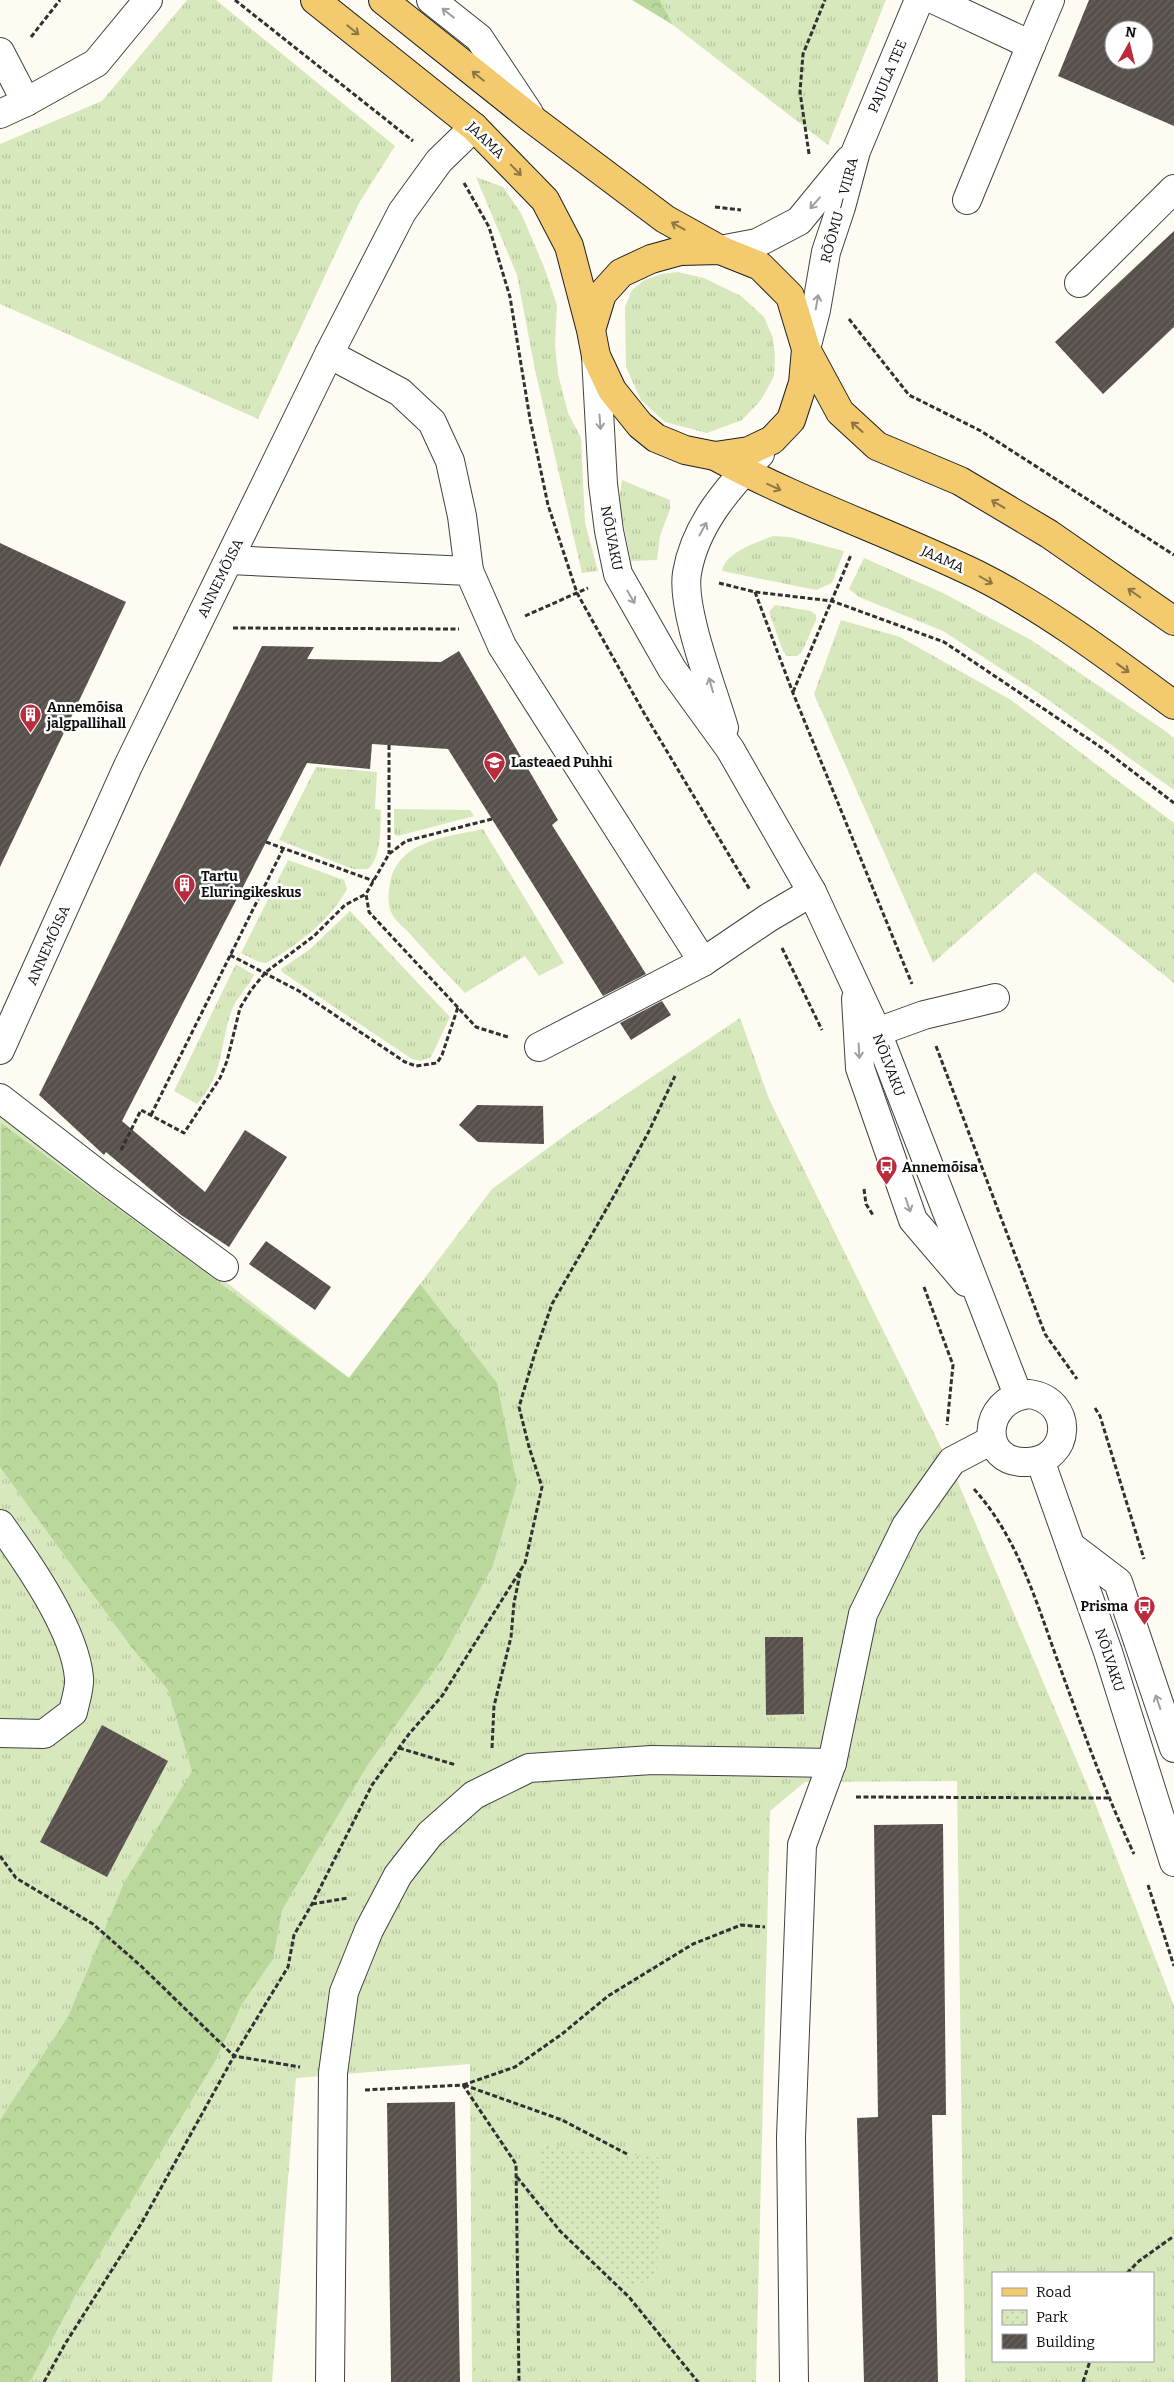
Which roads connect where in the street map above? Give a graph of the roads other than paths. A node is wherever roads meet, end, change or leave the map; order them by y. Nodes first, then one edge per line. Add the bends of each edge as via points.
1 (148, 0) edge
2 (315, 0) edge
3 (383, 0) edge
4 (431, 0) edge
5 (919, 0) edge
6 (935, 0) edge
7 (1050, 0) edge
8 (1031, 45) junction
9 (1, 53) edge
10 (26, 102) junction
11 (0, 114) edge
12 (532, 119) junction
13 (474, 127) junction
14 (856, 151) junction
15 (1174, 189) edge
16 (967, 200) dead end
17 (720, 250) junction
18 (1079, 283) dead end
19 (592, 330) junction
20 (806, 349) junction
21 (329, 354) junction
22 (596, 356) junction
23 (772, 440) junction
24 (715, 456) junction
25 (743, 472) junction
26 (230, 560) junction
27 (469, 571) junction
28 (1174, 621) edge
29 (1165, 698) edge
30 (730, 749) junction
31 (812, 892) junction
32 (703, 962) junction
33 (855, 985) junction
34 (995, 998) dead end
35 (877, 1032) junction
36 (539, 1047) road end
37 (0, 1050) edge
38 (0, 1098) edge
39 (224, 1266) dead end
40 (981, 1301) junction
41 (1018, 1395) junction
42 (992, 1440) junction
43 (1040, 1460) junction
44 (0, 1524) edge
45 (1072, 1547) junction
46 (0, 1733) edge
47 (1174, 1748) edge
48 (832, 1763) junction
49 (1174, 1862) edge
50 (330, 2382) edge
51 (794, 2382) edge

1 - 10 street via 96,63
2 -> 13 main road, JAAMA
12 -> 3 main road
12 -> 4 street via 479,38
5 - 14 street, PAJULA TEE
6 - 8 street
7 - 8 street
8 - 16 street
9 - 10 street
10 - 11 street
17 -> 12 main road via 665,219
13 -> 19 main road, JAAMA via 545,200 569,246
13 - 21 street, ANNEMÕISA via 439,161 402,212
14 -> 17 street, RÕÕMU — VIIRA via 799,221 757,242
20 -> 14 street, RÕÕMU — VIIRA via 826,252
15 - 18 street
17 - 19 main road via 680,251 651,259 621,273 602,294
17 - 20 main road via 760,266 790,296
19 - 22 main road, JAAMA
20 - 23 main road via 803,383 791,420
28 -> 20 main road via 1050,534 960,481 877,446 840,412
21 - 26 street, ANNEMÕISA
21 - 27 street via 400,392 432,422 450,461
22 - 24 main road, JAAMA via 612,390 640,425 656,438 685,450
22 -> 30 street, NÕLVAKU via 603,484 618,574 672,669
23 - 24 main road via 749,451
23 - 25 street, NÕLVAKU
24 - 25 main road, JAAMA
25 -> 29 main road, JAAMA via 980,576 1064,626
30 -> 25 street, NÕLVAKU via 689,612 687,574 695,543 720,498
26 - 27 street
26 - 37 street, ANNEMÕISA via 128,766
27 - 32 street via 502,646
30 - 31 street, NÕLVAKU
31 - 32 street
31 - 33 street, NÕLVAKU
32 - 36 street
33 - 35 street, NÕLVAKU
33 -> 40 street via 860,1068 913,1220
34 - 35 street via 924,1015
35 - 40 street, NÕLVAKU
38 - 39 street
40 - 41 street, NÕLVAKU
41 - 42 street via 1007,1400 994,1417
41 - 43 street via 1043,1397 1055,1406 1060,1416 1062,1436 1057,1447
42 - 43 street via 999,1452 1012,1460
42 - 48 street via 952,1461 906,1526 863,1614
43 - 45 street, NÕLVAKU
44 - 46 street via 45,1592 70,1642 80,1679 73,1712 44,1734
47 -> 45 street via 1118,1582
45 - 49 street, NÕLVAKU
48 - 50 street via 652,1760 529,1768 474,1795 430,1834 398,1875 369,1930 344,1992 332,2082
48 - 51 street via 802,1845 791,2137

